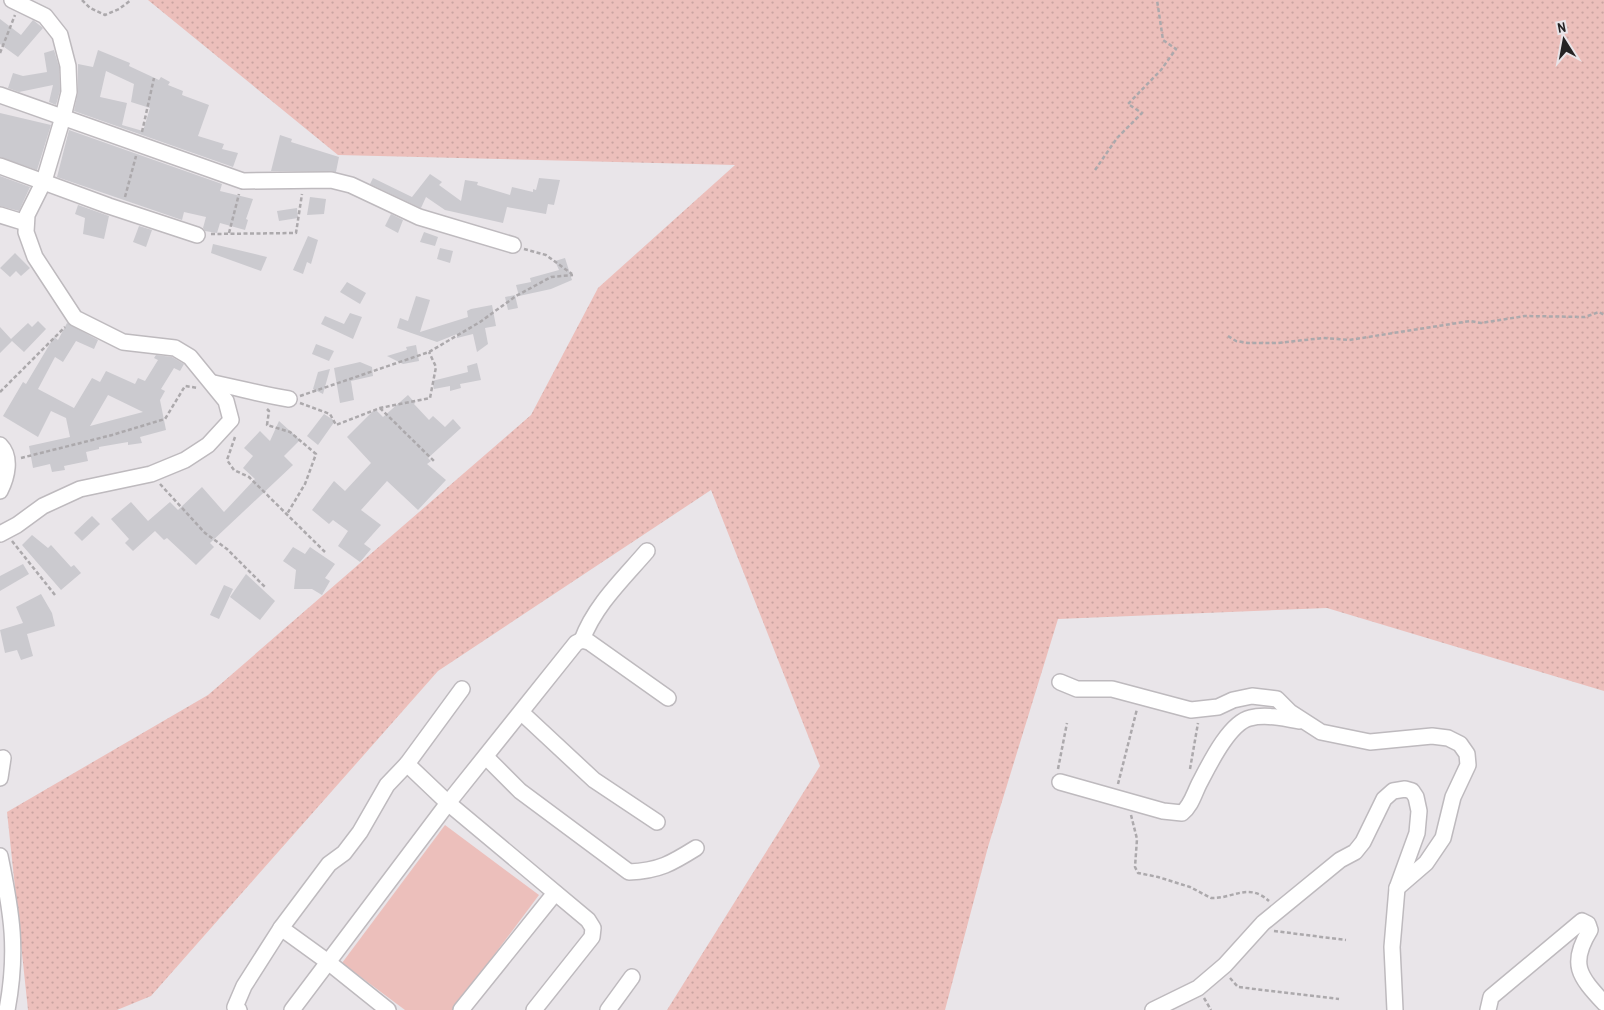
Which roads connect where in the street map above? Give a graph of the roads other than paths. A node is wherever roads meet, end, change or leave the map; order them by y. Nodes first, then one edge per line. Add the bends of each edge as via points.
1 (15, 2) edge
2 (0, 95) edge
3 (63, 117) junction
4 (0, 166) edge
5 (44, 181) junction
6 (0, 215) edge
7 (26, 223) junction
8 (197, 235) road end
9 (513, 245) road end
10 (214, 383) junction
11 (289, 399) road end
12 (0, 445) edge
13 (0, 491) edge
14 (3, 532) edge
15 (647, 551) dead end
16 (582, 640) junction
17 (1060, 682) dead end
18 (462, 689) dead end
19 (668, 698) dead end
20 (522, 713) junction
21 (1306, 722) junction
22 (486, 757) junction
23 (3, 758) dead end
24 (407, 764) junction
25 (0, 778) edge
26 (1060, 782) road end
27 (448, 803) junction
28 (657, 822) dead end
29 (696, 848) dead end
30 (0, 856) edge
31 (1398, 888) junction
32 (555, 893) junction
33 (281, 928) junction
34 (328, 962) junction
35 (7, 974) edge
36 (632, 978) dead end
37 (1604, 1002) edge
38 (235, 1009) edge
39 (7, 1010) edge
40 (251, 1010) edge
41 (292, 1010) edge
42 (388, 1010) edge
43 (461, 1010) edge
44 (534, 1010) edge
45 (608, 1010) edge
46 (1153, 1010) edge
47 (1395, 1010) edge
48 (1488, 1010) edge

1 - 3 street via 45,16 60,35 68,66 69,92
2 - 3 street
3 - 5 street
3 - 9 street via 243,181 330,180 351,184 419,217
4 - 5 street
5 - 7 street
5 - 8 street
6 - 7 street
7 - 10 street via 35,257 75,318 123,342 175,348 190,357
10 - 11 street
10 - 14 street via 226,401 231,420 208,445 185,460 151,474 80,489 43,506
12 - 13 street via 8,462
15 - 16 street via 600,605
16 - 19 street
16 - 20 street via 576,643
17 - 21 street via 1077,689 1112,689 1191,710 1218,707 1252,696 1277,699
18 - 24 street
20 - 22 street
20 - 28 street via 594,780
21 - 26 street via 1251,717 1238,723 1182,813 1163,811
21 - 31 street via 1321,732 1370,742 1432,736 1448,738 1460,744 1467,754 1468,765 1453,797 1443,838 1426,864
22 - 27 street
22 - 29 street via 520,791 630,872 650,871 668,865
23 - 25 street
24 - 27 street
24 - 33 street via 387,785 360,832 344,852 328,864
27 - 32 street
27 - 34 street
30 - 35 street via 13,923
31 - 46 street via 1417,833 1418,803 1412,791 1405,788 1393,791 1384,799 1354,852 1258,928 1198,988
31 - 47 street via 1392,947
32 - 43 street
32 - 44 street via 588,920 593,928 592,938
33 - 34 street
33 - 38 street via 244,986
34 - 41 street
34 - 42 street
35 - 39 street
36 - 45 street
37 - 48 street via 1585,982 1577,961 1590,930 1582,921 1491,997
38 - 40 street

